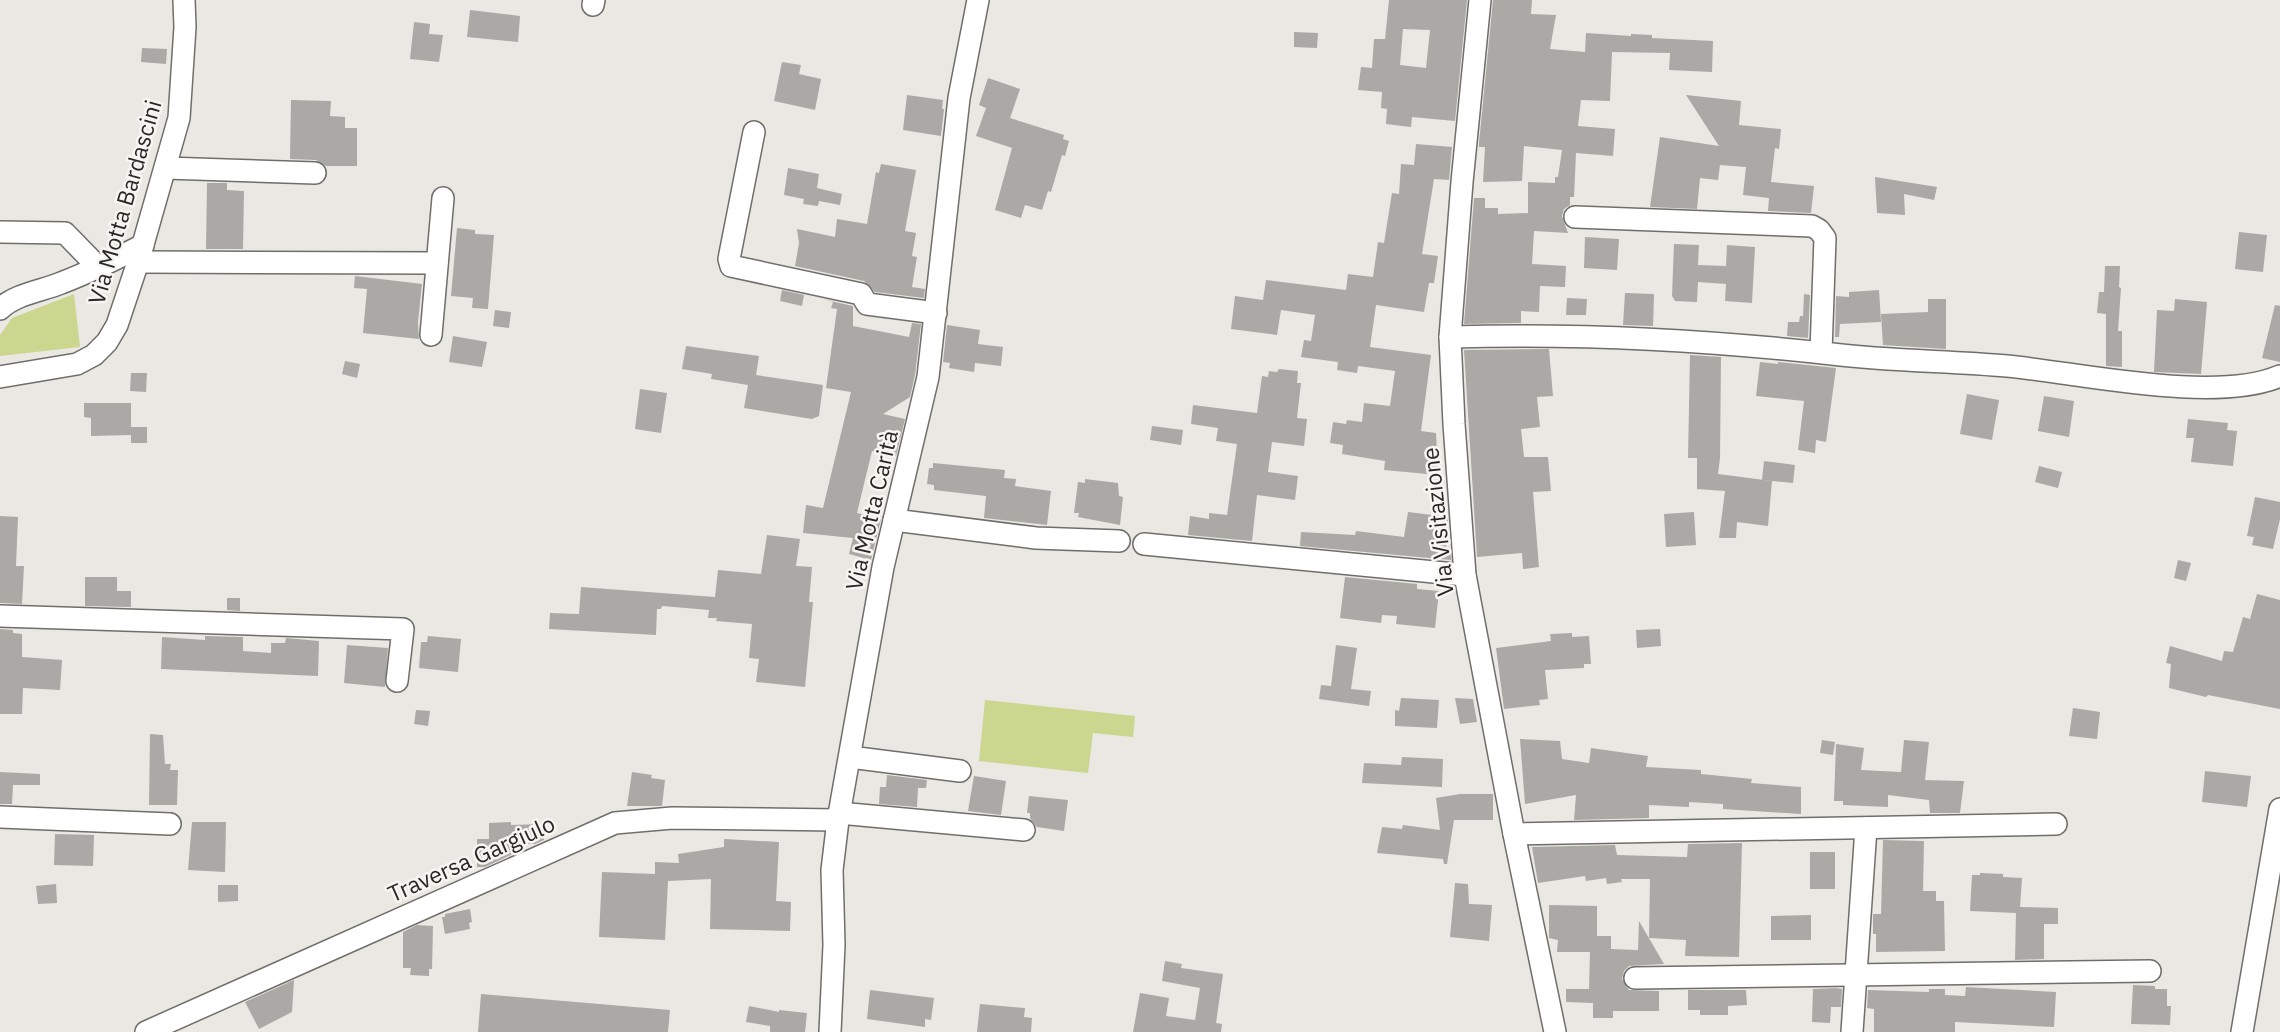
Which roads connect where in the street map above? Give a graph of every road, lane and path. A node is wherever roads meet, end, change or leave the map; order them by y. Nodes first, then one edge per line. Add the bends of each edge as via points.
1 (184, 0) edge
2 (978, 0) edge
3 (1480, 0) edge
4 (754, 132) dead end
5 (166, 168) junction
6 (315, 173) dead end
7 (443, 198) dead end
8 (1575, 217) dead end
9 (0, 232) edge
10 (141, 254) junction
11 (437, 263) junction
12 (99, 268) junction
13 (0, 309) edge
14 (936, 313) junction
15 (431, 335) dead end
16 (1450, 337) junction
17 (1821, 352) junction
18 (2280, 376) edge
19 (0, 377) edge
20 (894, 520) junction
21 (1119, 541) dead end
22 (1143, 544) dead end
23 (1465, 575) junction
24 (0, 616) edge
25 (397, 681) dead end
26 (850, 757) junction
27 (960, 771) dead end
28 (2280, 809) edge
29 (838, 816) junction
30 (0, 817) edge
31 (170, 824) dead end
32 (2056, 824) dead end
33 (1866, 828) junction
34 (1024, 830) dead end
35 (1514, 834) junction
36 (2270, 918) edge
37 (2150, 971) dead end
38 (1856, 976) junction
39 (1634, 978) dead end
40 (146, 1032) edge
41 (830, 1032) edge
42 (1555, 1032) edge
43 (1852, 1032) edge
44 (2242, 1032) edge

1 - 5 street, Via Motta Bardascini via 179,118
2 - 14 street, Via Motta Carità via 959,98
3 - 16 street, Via Visitazione
4 - 14 street via 731,266 861,294 867,304
5 - 6 street
5 - 10 street, Via Motta Bardascini
7 - 11 street
8 - 17 street via 1812,226 1825,237
9 - 12 street via 65,233
10 - 11 street
10 - 12 street
10 - 19 street, Via Motta Bardascini via 117,325 94,355 77,364
11 - 15 street
12 - 13 street
14 - 20 street, Via Motta Carità via 928,377
16 - 17 street via 1590,337
16 - 23 street, Via Visitazione
17 - 18 street via 2205,387 2243,386
20 - 21 street via 1036,538
20 - 26 street, Via Motta Carità
22 - 23 street
23 - 35 street, Via Visitazione
24 - 25 street via 403,629
26 - 27 street
26 - 29 street, Via Motta Carità
28 - 36 street
29 - 34 street, Traversa Gargiulo
29 - 40 street, Traversa Gargiulo via 615,823
29 - 41 street, Via Motta Carità via 832,870
30 - 31 street
32 - 33 street
33 - 35 street
33 - 38 street
35 - 42 street, Via Visitazione
36 - 44 street
37 - 38 street
38 - 39 street
38 - 43 street

